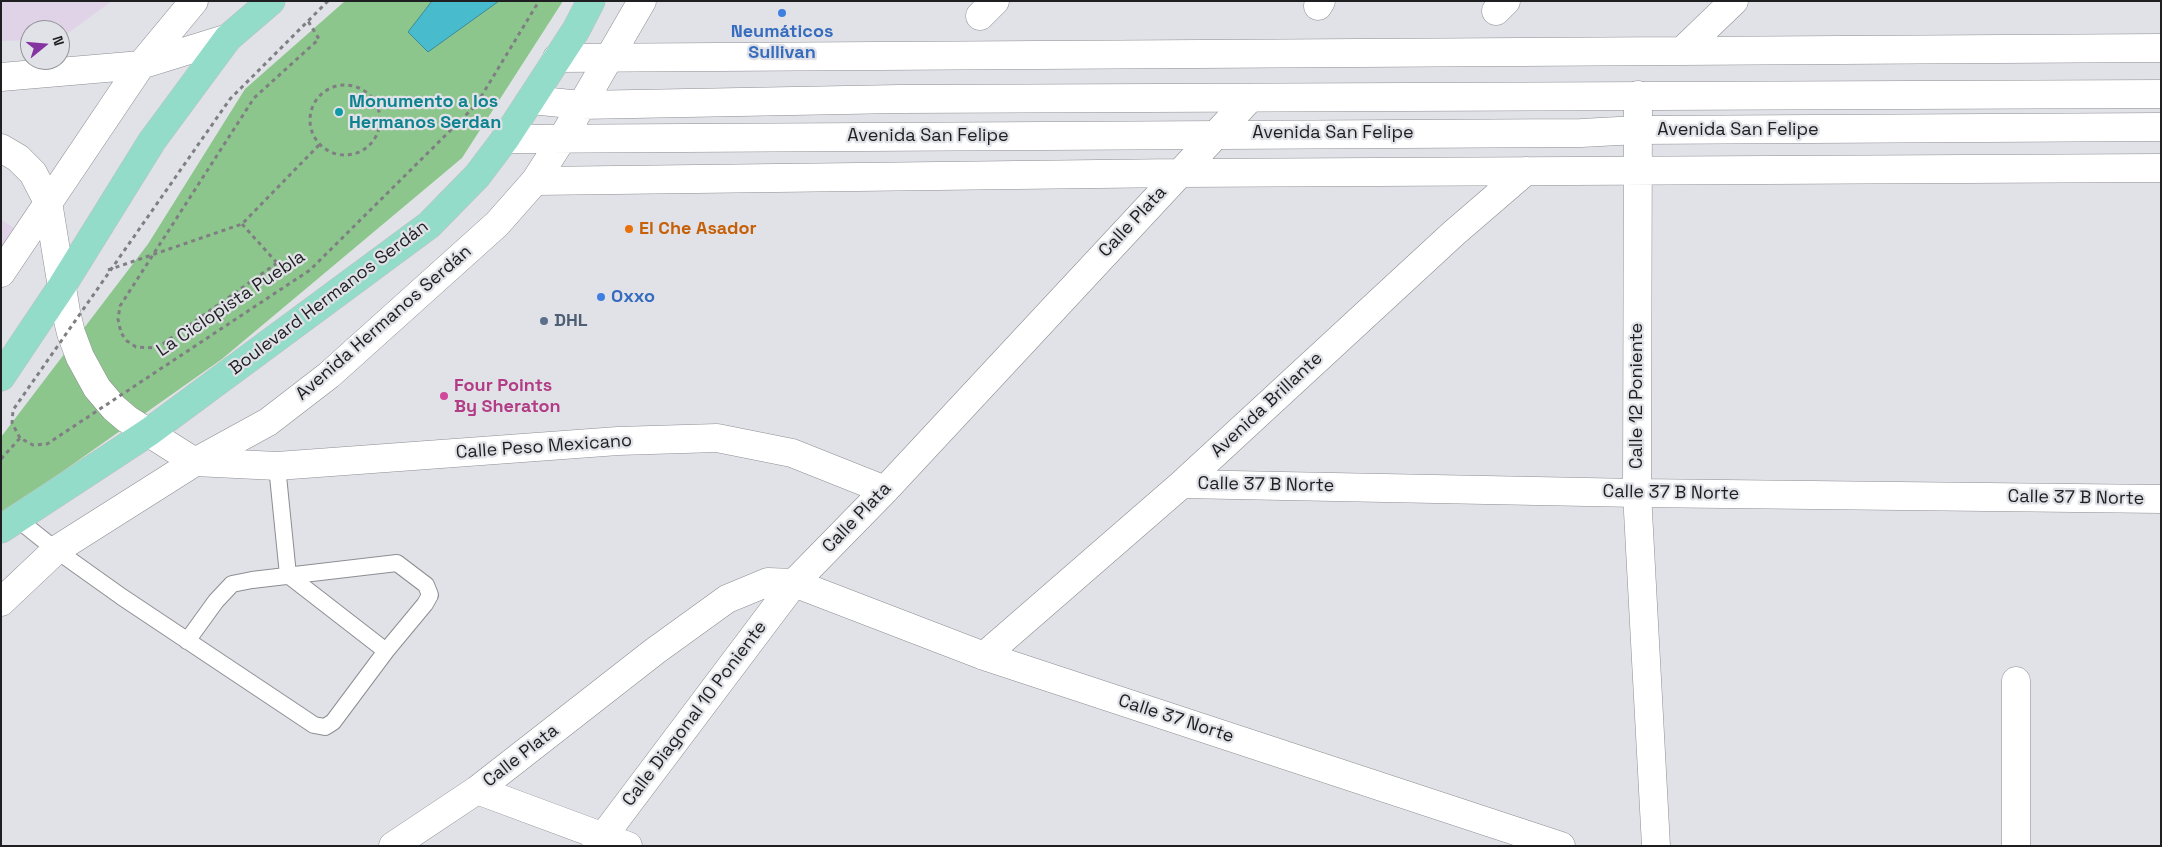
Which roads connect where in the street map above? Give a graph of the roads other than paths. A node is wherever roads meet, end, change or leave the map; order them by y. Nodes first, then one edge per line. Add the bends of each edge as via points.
1 (194, 1) edge
2 (271, 1) edge
3 (592, 1) edge
4 (642, 1) edge
5 (1734, 1) edge
6 (228, 38) junction
7 (2161, 48) edge
8 (1683, 50) junction
9 (557, 58) junction
10 (608, 58) junction
11 (141, 65) junction
12 (1, 76) edge
13 (2161, 94) edge
14 (1638, 95) junction
15 (1250, 98) junction
16 (531, 100) junction
17 (581, 105) junction
18 (2161, 127) edge
19 (1638, 130) junction
20 (1216, 134) junction
21 (505, 139) junction
22 (562, 139) junction
23 (1, 148) edge
24 (2161, 168) edge
25 (1638, 170) junction
26 (1526, 171) junction
27 (1179, 172) junction
28 (535, 181) junction
29 (48, 202) junction
30 (1, 274) edge
31 (62, 286) junction
32 (1, 377) edge
33 (148, 432) junction
34 (195, 462) junction
35 (277, 466) junction
36 (1182, 484) junction
37 (885, 490) junction
38 (1637, 493) junction
39 (2161, 499) edge
40 (9, 523) edge
41 (56, 550) junction
42 (288, 575) junction
43 (794, 583) junction
44 (1, 602) edge
45 (187, 641) junction
46 (386, 651) junction
47 (984, 656) junction
48 (2016, 681) dead end
49 (477, 790) junction
50 (599, 842) edge
51 (393, 846) edge
52 (628, 846) edge
53 (1561, 846) edge
54 (1656, 846) edge
55 (2016, 846) edge

1 - 11 street
2 - 6 main road
3 - 9 main road, Boulevard Hermanos Serdán
4 - 10 street, Avenida Hermanos Serdán
5 - 8 street
6 - 11 street
6 - 31 main road via 152,141
7 - 8 street
8 - 10 street
9 - 10 street
9 - 16 main road, Boulevard Hermanos Serdán
10 - 17 street, Avenida Hermanos Serdán
11 - 12 street
11 - 29 street
13 - 14 street, Avenida San Felipe
14 - 15 street, Avenida San Felipe
14 - 19 street, Calle 12 Poniente
15 - 17 street, Avenida San Felipe via 899,99
15 - 20 street, Calle Plata
16 - 17 street, Avenida San Felipe
16 - 21 main road, Boulevard Hermanos Serdán
17 - 22 street, Avenida Hermanos Serdán
18 - 19 street, Avenida San Felipe
19 - 20 street, Avenida San Felipe
19 - 25 street, Calle 12 Poniente
20 - 22 street, Avenida San Felipe
20 - 27 street, Calle Plata
21 - 22 street, Avenida San Felipe
21 - 33 main road, Boulevard Hermanos Serdán via 477,176 429,225
22 - 28 street, Avenida Hermanos Serdán
23 - 29 street via 18,158 33,173
24 - 25 street
25 - 26 street
25 - 38 street, Calle 12 Poniente
26 - 27 street
26 - 36 street, Avenida Brillante via 1454,233
27 - 28 street
27 - 37 street, Calle Plata
28 - 34 street, Avenida Hermanos Serdán via 497,224 329,375 268,422
29 - 30 street
29 - 31 street
31 - 32 main road
31 - 33 street via 71,334 97,388 114,408
33 - 34 street
33 - 40 main road, Boulevard Hermanos Serdán
34 - 35 street, Calle Peso Mexicano
34 - 41 street, Avenida Hermanos Serdán
35 - 37 street, Calle Peso Mexicano via 618,441 717,438 792,453
35 - 42 lane
36 - 38 street, Calle 37 B Norte
36 - 47 street, Avenida Brillante
37 - 43 street, Calle Plata
38 - 39 street, Calle 37 B Norte
38 - 54 street, Calle 12 Poniente
40 - 41 lane
41 - 44 street, Avenida Hermanos Serdán
41 - 45 lane
42 - 45 lane via 232,584
42 - 46 lane
42 - 46 lane via 397,563 426,586 430,595
43 - 47 street, Calle 37 Norte
43 - 49 street, Calle Plata via 768,582 727,599
43 - 50 street, Calle Diagonal 10 Poniente
45 - 46 lane via 314,725 325,727
47 - 53 street, Calle 37 Norte
48 - 55 street
49 - 50 street
49 - 51 street, Calle Plata
50 - 52 street

